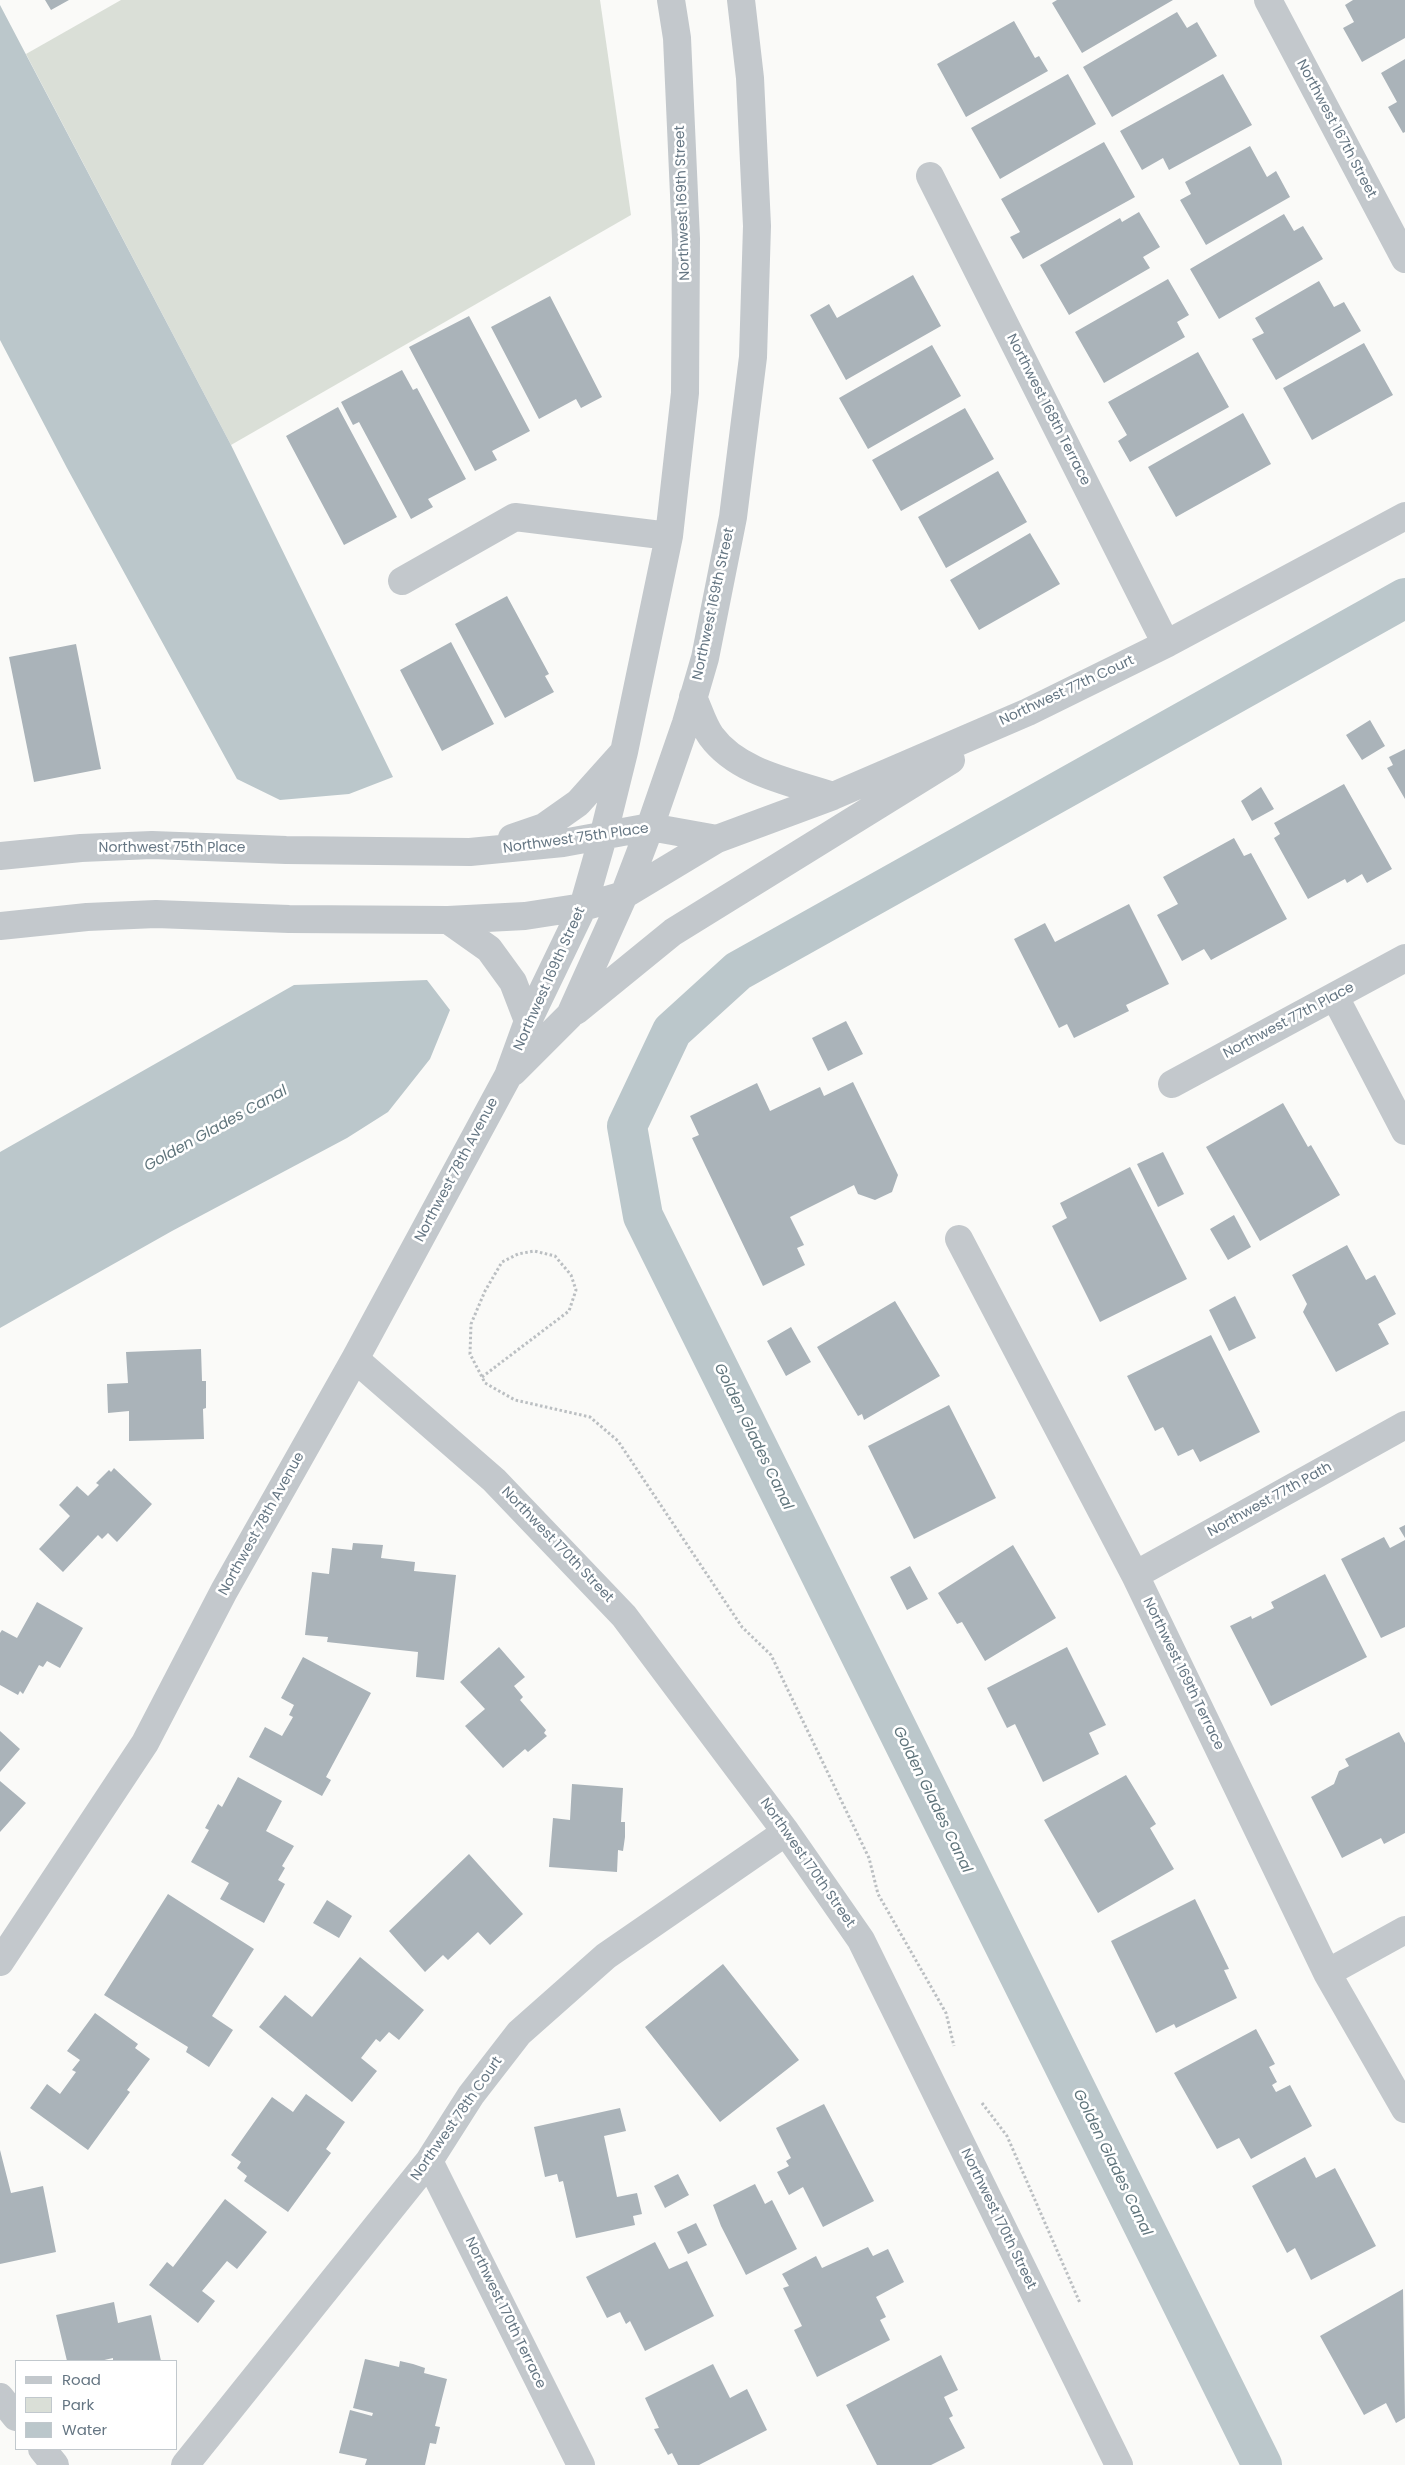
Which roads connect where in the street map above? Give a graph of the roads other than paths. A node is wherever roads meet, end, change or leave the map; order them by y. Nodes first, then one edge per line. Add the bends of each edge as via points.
1 (671, 0) edge
2 (741, 0) edge
3 (1268, 0) edge
4 (930, 176) dead end
5 (1405, 259) edge
6 (1405, 516) edge
7 (669, 536) junction
8 (402, 581) dead end
9 (1166, 644) junction
10 (694, 697) junction
11 (1028, 712) junction
12 (624, 752) junction
13 (833, 796) junction
14 (650, 827) junction
15 (603, 837) junction
16 (717, 839) junction
17 (470, 852) junction
18 (0, 856) edge
19 (624, 895) junction
20 (583, 907) junction
21 (448, 920) junction
22 (0, 926) edge
23 (1405, 958) edge
24 (1335, 997) junction
25 (570, 1015) junction
26 (528, 1021) junction
27 (508, 1076) junction
28 (1172, 1084) dead end
29 (1405, 1130) edge
30 (959, 1239) dead end
31 (355, 1359) junction
32 (1405, 1425) edge
33 (1135, 1575) junction
34 (786, 1832) junction
35 (1405, 1930) edge
36 (0, 1962) edge
37 (1328, 1972) junction
38 (1405, 2109) edge
39 (429, 2161) junction
40 (0, 2398) edge
41 (15, 2417) edge
42 (43, 2450) edge
43 (55, 2465) edge
44 (185, 2465) edge
45 (581, 2465) edge
46 (1119, 2465) edge

1 - 7 street, Northwest 169th Street via 677,38 686,248 685,393
2 - 10 street, Northwest 169th Street via 750,78 757,226 753,357 733,517
3 - 5 street, Northwest 167th Street
4 - 9 street, Northwest 168th Terrace
6 - 9 street, Northwest 77th Court
7 - 8 street via 515,517
7 - 12 street, Northwest 169th Street
9 - 11 street, Northwest 77th Court
10 - 13 street via 710,735 726,753 752,769
10 - 14 street, Northwest 169th Street
11 - 13 street, Northwest 77th Court
11 - 25 street via 673,932
12 - 15 street, Northwest 169th Street
12 - 17 street via 578,803 544,827
13 - 16 street, Northwest 77th Court
14 - 15 street, Northwest 75th Place
14 - 16 street, Northwest 75th Place
14 - 19 street, Northwest 169th Street
15 - 17 street, Northwest 75th Place
15 - 20 street, Northwest 169th Street
16 - 19 street
17 - 18 street, Northwest 75th Place via 152,845
19 - 20 street
19 - 25 street, Northwest 169th Street
20 - 21 street via 526,916
20 - 26 street, Northwest 169th Street
21 - 22 street via 156,914
21 - 26 street via 489,949 512,982
23 - 24 street, Northwest 77th Place
24 - 28 street, Northwest 77th Place
24 - 29 street
25 - 27 street, Northwest 169th Street
26 - 27 street, Northwest 169th Street
27 - 31 street, Northwest 78th Avenue
30 - 33 street, Northwest 169th Terrace
31 - 34 street, Northwest 170th Street via 494,1480 624,1616
31 - 36 street, Northwest 78th Avenue via 224,1591 145,1743
32 - 33 street, Northwest 77th Path
33 - 37 street, Northwest 169th Terrace
34 - 39 street, Northwest 78th Court via 606,1956 519,2033 471,2095
34 - 46 street, Northwest 170th Street via 862,1940
35 - 37 street
37 - 38 street, Northwest 169th Terrace
39 - 44 street, Northwest 78th Court
39 - 45 street, Northwest 170th Terrace
40 - 41 street
42 - 43 street

